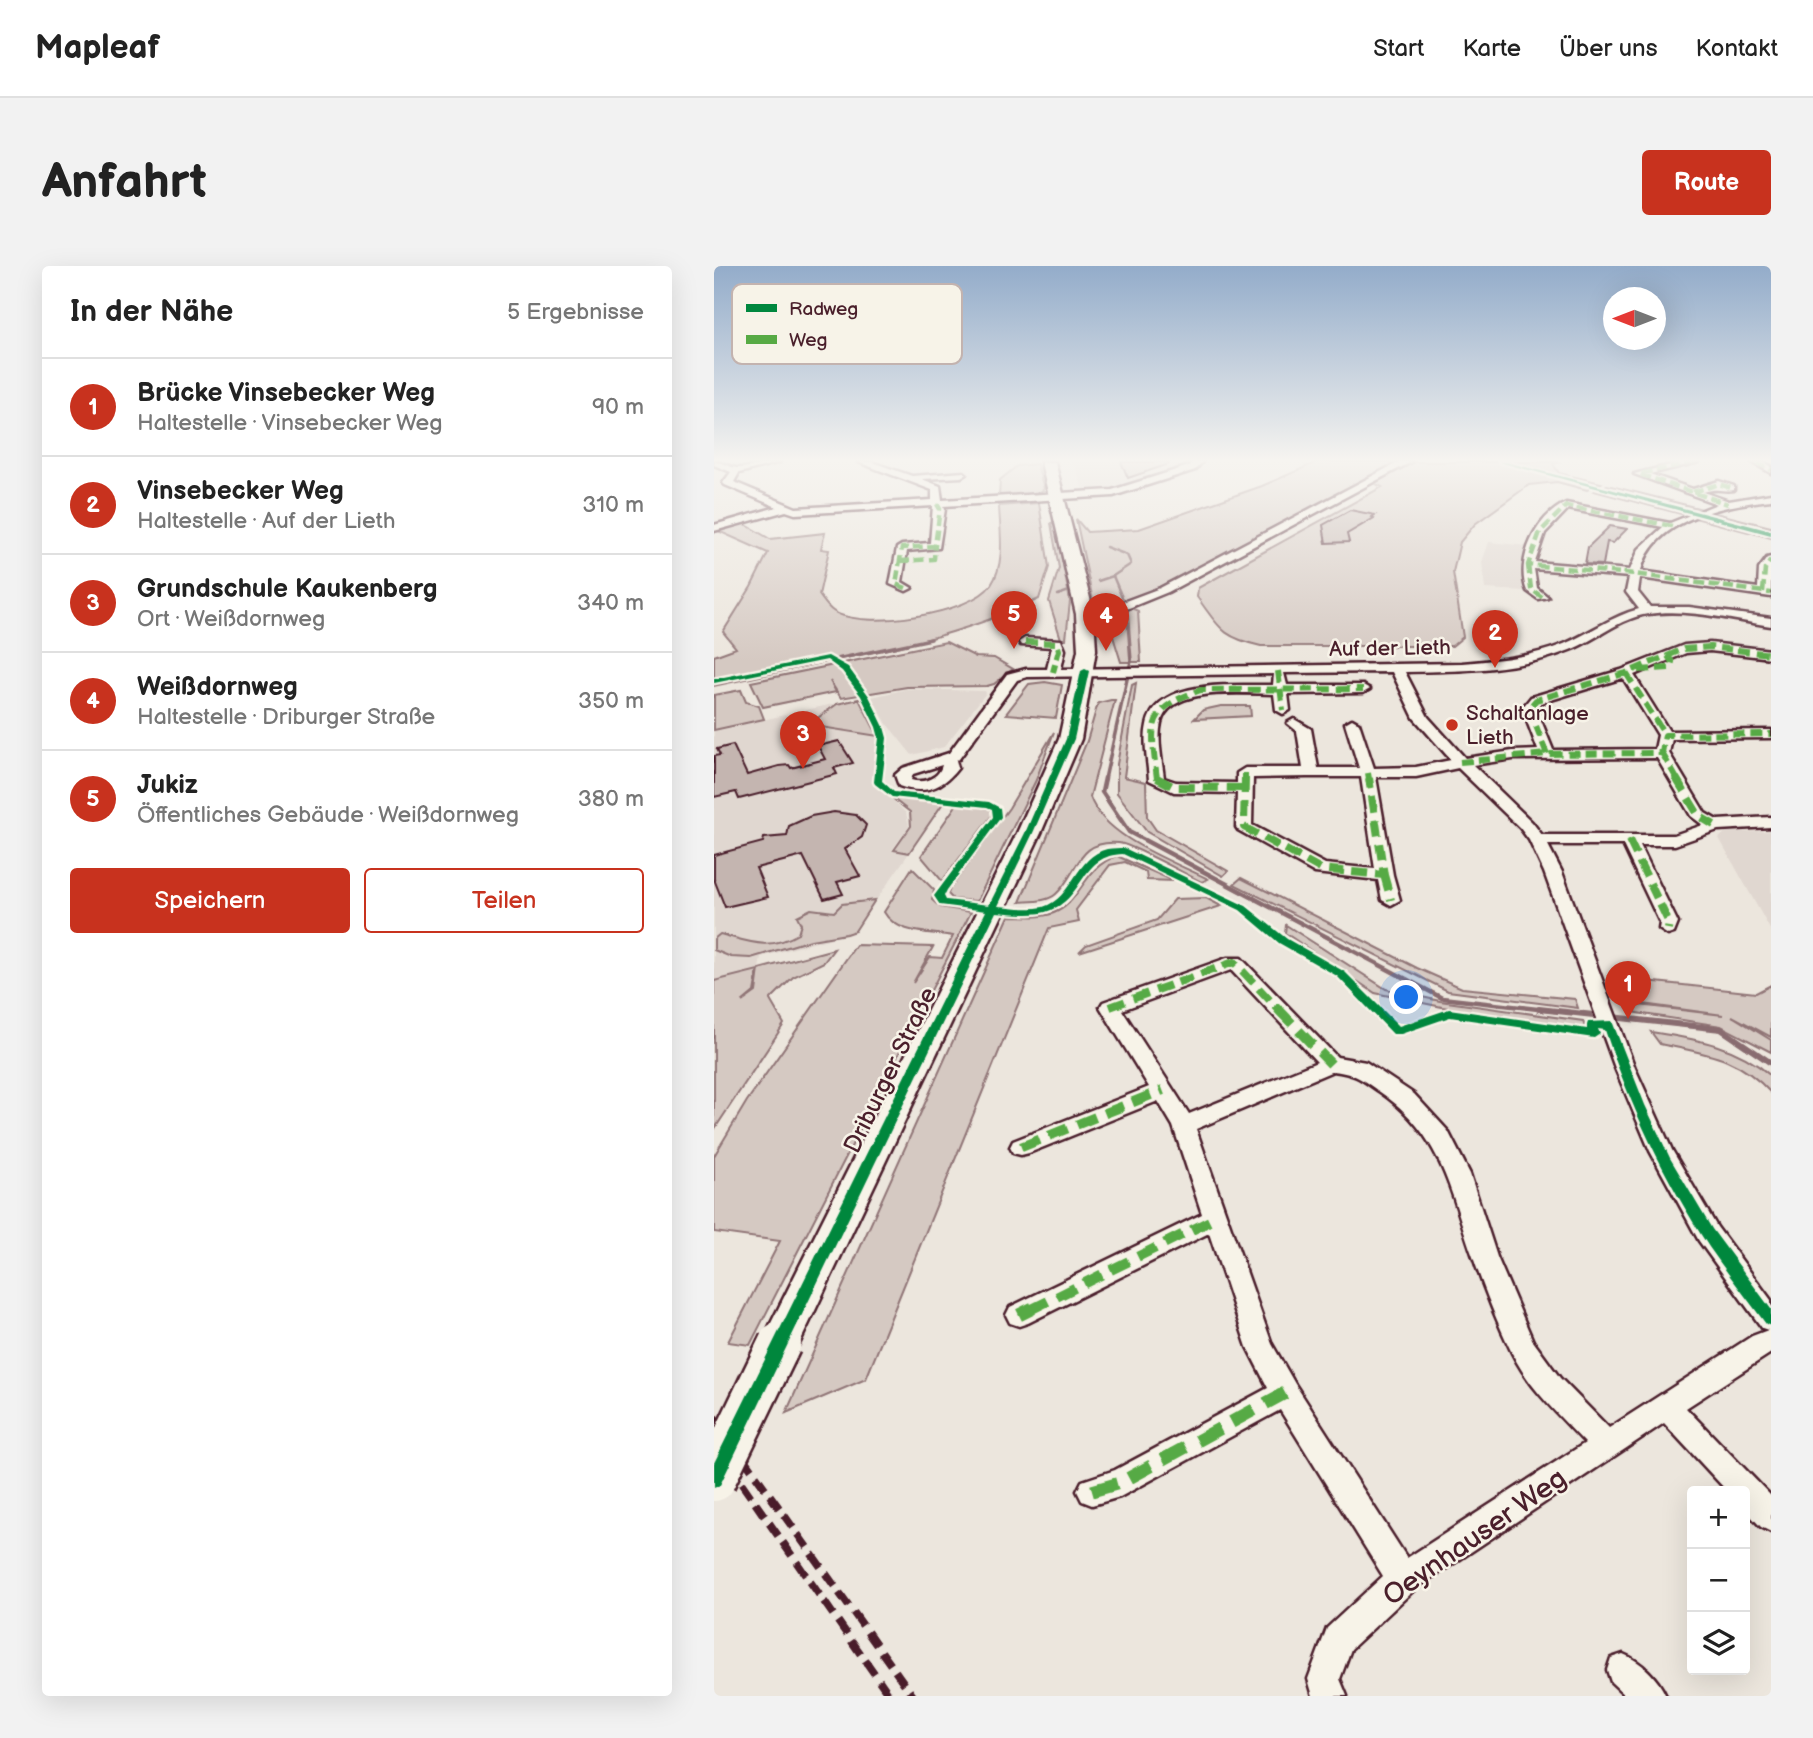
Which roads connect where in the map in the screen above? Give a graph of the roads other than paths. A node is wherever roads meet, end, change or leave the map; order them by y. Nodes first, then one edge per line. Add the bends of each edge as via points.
1 (937, 529) edge
2 (1065, 529) edge
3 (1280, 529) edge
4 (1543, 529) edge
5 (1668, 529) edge
6 (1771, 560) edge
7 (1528, 565) junction
8 (1634, 574) junction
9 (906, 588) dead end
10 (1767, 593) edge
11 (1542, 597) dead end
12 (1646, 610) junction
13 (1085, 614) junction
14 (1771, 622) edge
15 (1025, 642) dead end
16 (1771, 654) edge
17 (1398, 670) junction
18 (1085, 671) junction
19 (1278, 671) junction
20 (1630, 671) junction
21 (1053, 672) junction
22 (1281, 689) junction
23 (1363, 689) dead end
24 (1283, 710) dead end
25 (1294, 723) dead end
26 (1352, 723) dead end
27 (1771, 734) edge
28 (1665, 735) junction
29 (1662, 753) junction
30 (1547, 754) junction
31 (948, 760) dead end
32 (1460, 762) junction
33 (1367, 773) junction
34 (1312, 774) junction
35 (1244, 780) junction
36 (1771, 822) edge
37 (1714, 825) junction
38 (1537, 840) junction
39 (1629, 841) junction
40 (1384, 875) junction
41 (1391, 900) dead end
42 (1668, 929) dead end
43 (1331, 1064) junction
44 (1163, 1090) junction
45 (1184, 1125) junction
46 (1021, 1147) dead end
47 (1216, 1218) junction
48 (1019, 1315) dead end
49 (1771, 1320) edge
50 (1771, 1341) edge
51 (1285, 1393) junction
52 (1666, 1406) junction
53 (1606, 1446) junction
54 (714, 1480) edge
55 (1092, 1491) dead end
56 (1771, 1517) edge
57 (1404, 1579) junction
58 (1623, 1670) dead end
59 (1330, 1696) edge
60 (1649, 1696) edge

1 - 9 street via 934,559 900,561 896,584
2 - 13 main road, Driburger Straße
3 - 13 street via 1164,590 1115,609
4 - 7 street
5 - 8 street via 1647,545
6 - 10 street via 1765,569
7 - 8 street
7 - 11 street via 1531,589
8 - 10 street
8 - 12 street via 1632,592
12 - 14 street
12 - 17 street, Auf der Lieth via 1581,642 1534,656 1482,665
13 - 18 main road, Driburger Straße
15 - 21 street via 1057,643
16 - 20 street via 1696,647
17 - 19 street, Auf der Lieth
17 - 32 street via 1421,718
18 - 19 street, Auf der Lieth
18 - 21 street, Auf der Lieth
18 - 54 main road, Driburger Straße, bridge via 1070,739 1039,813
19 - 22 street
20 - 28 street
20 - 30 street via 1531,704
21 - 31 street, Auf der Lieth via 1012,677
22 - 23 street
22 - 24 street
22 - 35 street via 1201,690 1173,700 1156,713 1152,725 1157,780 1174,787
25 - 34 street via 1304,729
26 - 33 street
27 - 28 street
28 - 29 street
29 - 30 street
29 - 37 street via 1699,816
30 - 32 street
32 - 33 street via 1416,772
32 - 38 street
33 - 34 street
33 - 40 street
34 - 35 street
35 - 40 street via 1244,827 1321,869
36 - 37 street
37 - 39 street via 1675,840
38 - 39 street
38 - 49 street via 1645,1116 1708,1234
39 - 42 street
40 - 41 street
43 - 44 street via 1234,962 1110,1007
43 - 45 street
43 - 53 street via 1359,1067 1384,1083 1406,1099 1440,1137 1523,1348 1550,1387
44 - 45 street
44 - 46 street
45 - 47 street
47 - 48 street
47 - 51 street via 1260,1347
50 - 52 street, Oeynhauser Weg
51 - 55 street via 1120,1483
51 - 57 street
52 - 53 street, Oeynhauser Weg
52 - 56 street
53 - 57 street, Oeynhauser Weg
57 - 59 street, Oeynhauser Weg via 1338,1639 1324,1679
58 - 60 street

